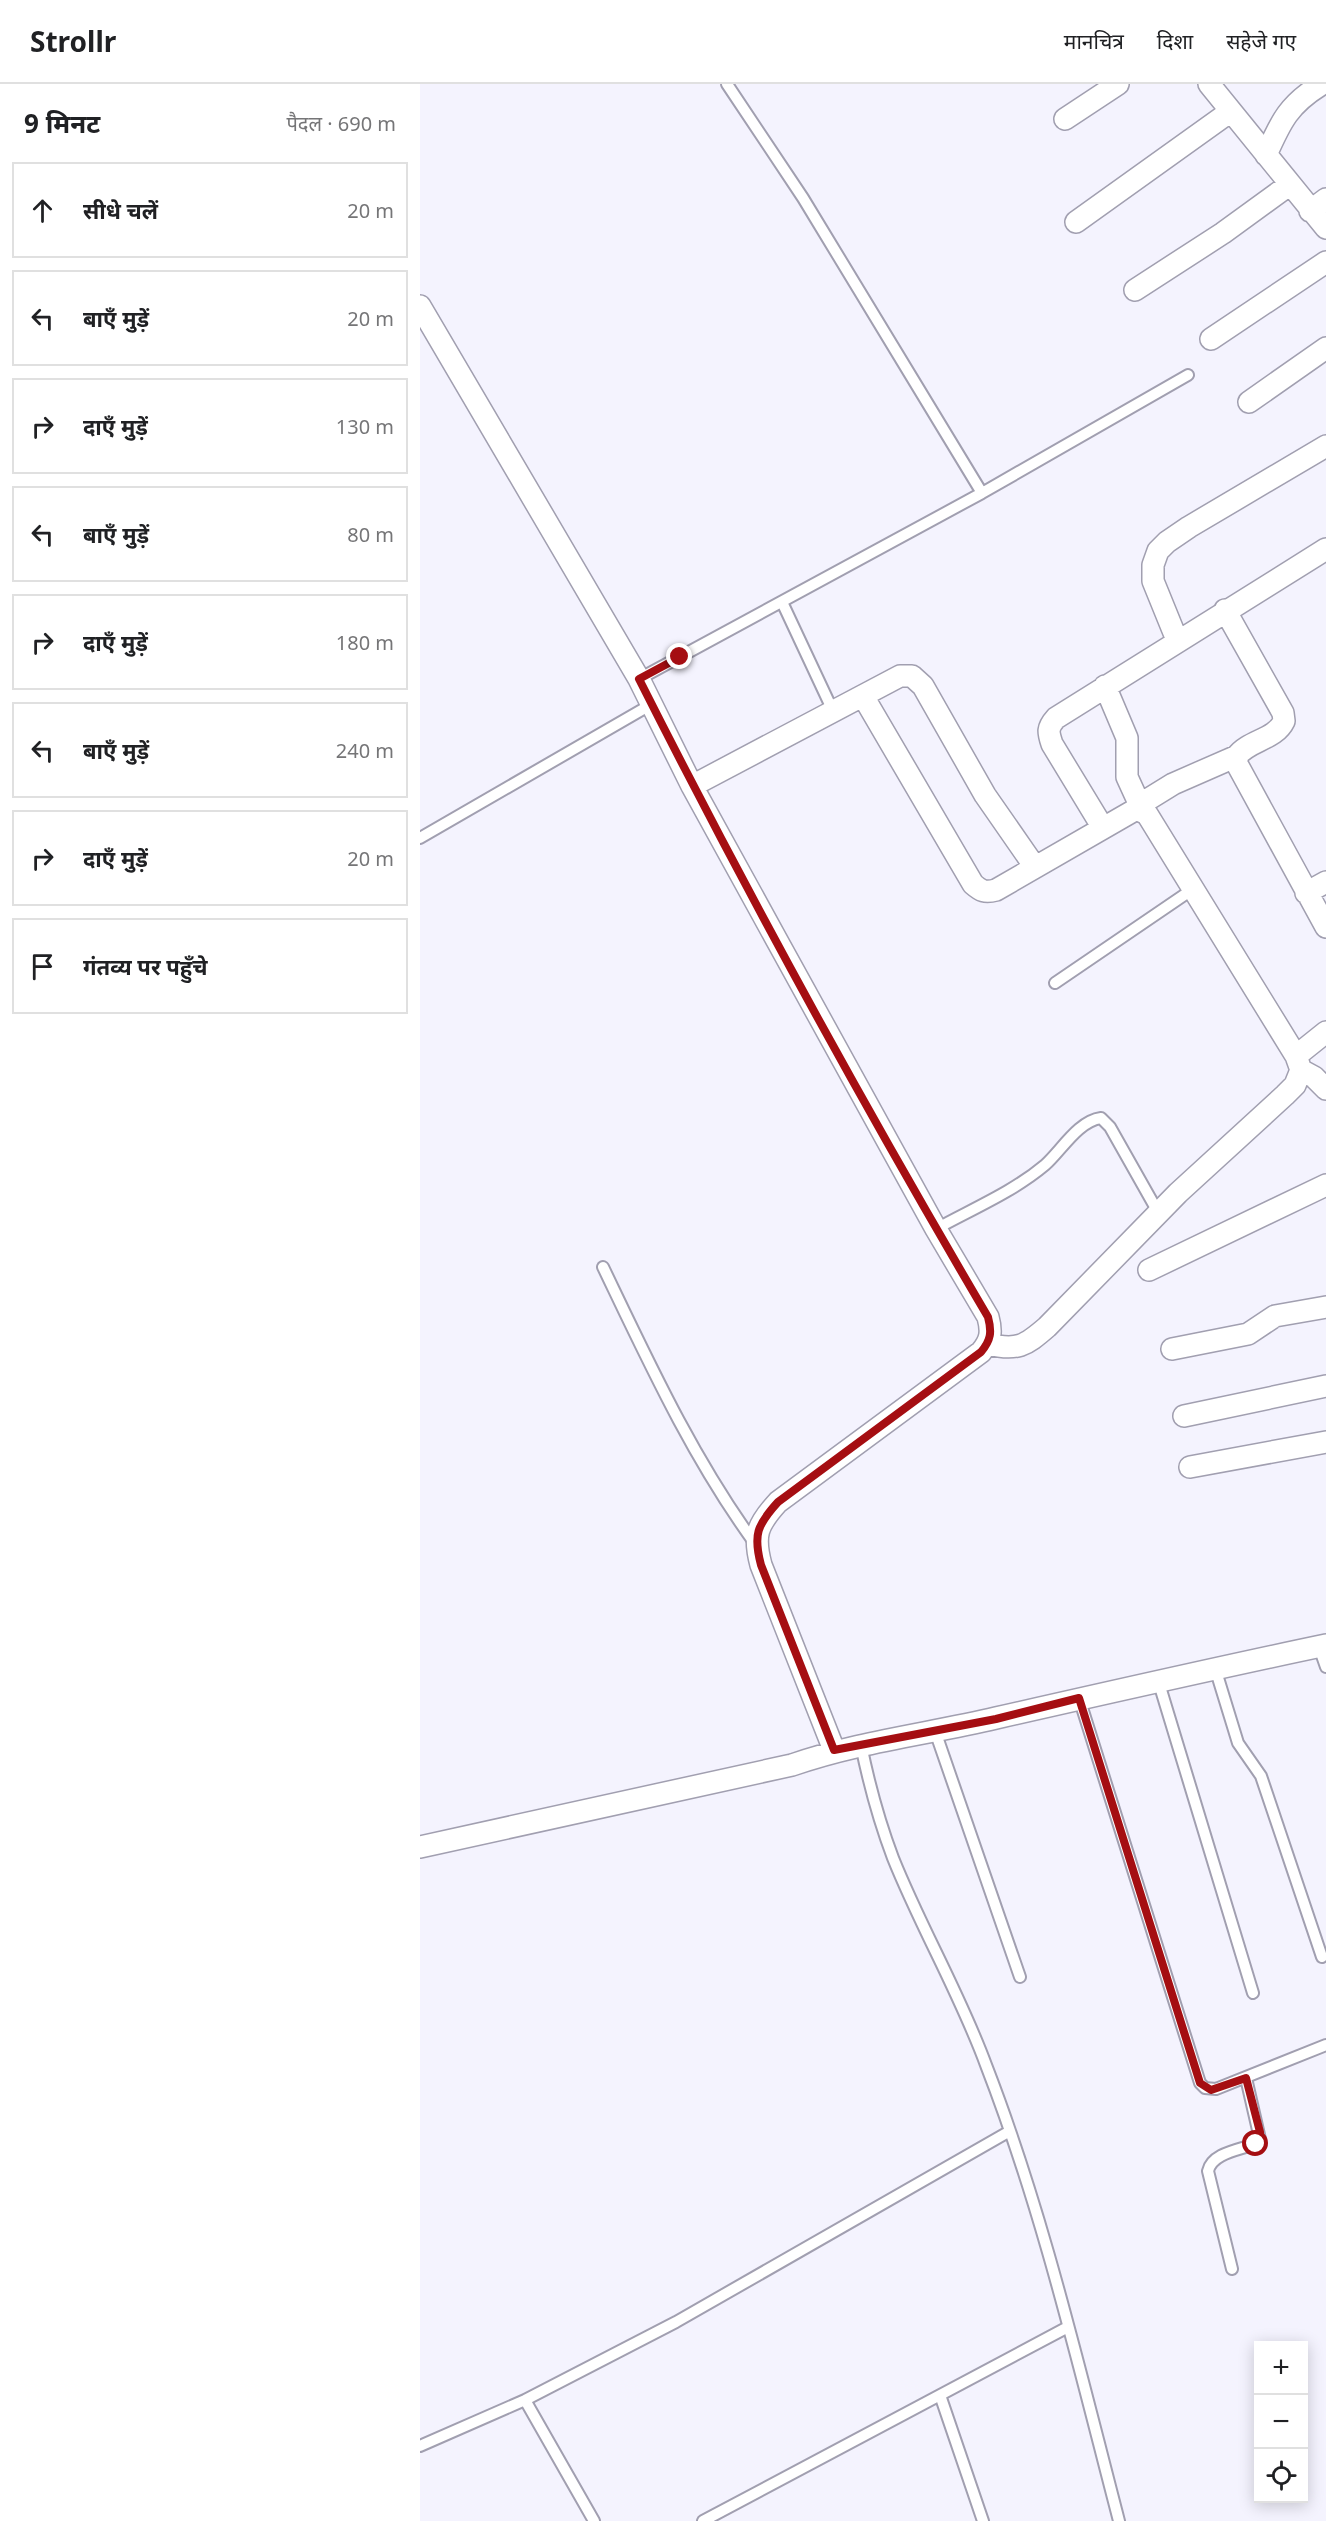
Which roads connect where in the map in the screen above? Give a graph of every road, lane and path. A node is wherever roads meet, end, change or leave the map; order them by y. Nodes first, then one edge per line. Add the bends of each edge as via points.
1 (728, 84) edge
2 (1118, 84) edge
3 (1209, 84) edge
4 (1322, 84) edge
5 (1231, 111) junction
6 (1065, 118) dead end
7 (1266, 155) junction
8 (1289, 184) junction
9 (1318, 205) edge
10 (1076, 222) dead end
11 (1326, 228) edge
12 (1326, 261) edge
13 (1135, 290) dead end
14 (420, 306) edge
15 (1211, 339) dead end
16 (1326, 348) edge
17 (1188, 375) dead end
18 (1249, 402) dead end
19 (1326, 446) edge
20 (982, 493) junction
21 (1326, 549) edge
22 (782, 602) junction
23 (1225, 610) junction
24 (1177, 640) junction
25 (639, 679) junction
26 (1106, 686) junction
27 (863, 696) junction
28 (652, 704) junction
29 (834, 711) junction
30 (1237, 756) junction
31 (692, 786) junction
32 (1141, 808) junction
33 (1102, 828) junction
34 (420, 838) edge
35 (1035, 867) junction
36 (1326, 882) edge
37 (1193, 889) junction
38 (1306, 893) junction
39 (1326, 927) edge
40 (1055, 983) dead end
41 (1326, 1032) edge
42 (1299, 1063) junction
43 (1326, 1089) edge
44 (1326, 1185) edge
45 (1158, 1212) junction
46 (936, 1229) junction
47 (603, 1267) dead end
48 (1149, 1270) dead end
49 (1326, 1307) edge
50 (987, 1344) junction
51 (1172, 1349) dead end
52 (1326, 1386) edge
53 (1184, 1416) dead end
54 (1326, 1442) edge
55 (1190, 1467) dead end
56 (756, 1545) junction
57 (1322, 1646) edge
58 (1215, 1667) junction
59 (1326, 1667) edge
60 (1158, 1680) junction
61 (1079, 1698) junction
62 (935, 1731) junction
63 (861, 1745) junction
64 (834, 1750) junction
65 (420, 1847) edge
66 (1322, 1958) dead end
67 (1020, 1977) dead end
68 (1253, 1993) dead end
69 (1326, 2045) edge
70 (1246, 2078) junction
71 (1010, 2131) junction
72 (1232, 2269) dead end
73 (1068, 2327) junction
74 (940, 2395) junction
75 (525, 2400) junction
76 (420, 2446) edge
77 (594, 2521) edge
78 (703, 2521) edge
79 (983, 2521) edge
80 (1119, 2521) edge

1 - 20 lane via 803,198
2 - 6 street
3 - 5 street
4 - 7 street via 1288,111
5 - 7 street
5 - 10 street
7 - 8 street
8 - 9 street
8 - 13 street
9 - 11 street
12 - 15 street
14 - 25 street
16 - 18 street
17 - 20 lane
19 - 24 street via 1189,527 1158,551 1153,581
20 - 22 lane
21 - 23 street
22 - 25 lane
22 - 29 lane
23 - 24 street
23 - 30 street via 1284,721 1275,732 1242,749
24 - 26 street
25 - 28 street
26 - 32 street via 1127,738 1127,777
26 - 33 street via 1056,718 1048,733
27 - 29 street
27 - 35 street via 900,676 912,676 923,686 985,795
27 - 35 street via 973,884 988,892
28 - 31 street
28 - 34 lane
29 - 31 street
30 - 32 street via 1173,784
30 - 38 street via 1237,764
31 - 46 street
32 - 33 street
32 - 37 street
33 - 35 street
36 - 38 street
37 - 40 lane
37 - 42 street
38 - 39 street
41 - 42 street
42 - 43 street
42 - 45 street via 1295,1084 1285,1095
44 - 48 street
45 - 46 lane via 1110,1127 1101,1118 1073,1135 1025,1180
45 - 50 street via 1029,1342 1007,1349
46 - 50 street via 988,1317 992,1330
47 - 56 lane via 695,1452
49 - 51 street via 1275,1316 1248,1334
50 - 56 street via 778,1502 759,1528
52 - 53 street
54 - 55 street
56 - 64 street
57 - 58 street
57 - 59 lane
58 - 60 street
58 - 66 lane via 1238,1743 1261,1776
60 - 61 street
60 - 68 lane
61 - 62 street
61 - 70 lane via 1200,2083 1211,2090
62 - 63 street
62 - 67 lane
63 - 64 street
63 - 71 lane via 871,1794 894,1860 958,1996
64 - 65 street via 792,1765
69 - 70 lane
70 - 72 lane via 1260,2139 1256,2144 1215,2158 1208,2171
71 - 73 lane
71 - 75 lane via 676,2322
73 - 74 lane
73 - 80 lane
74 - 78 lane
74 - 79 lane
75 - 76 lane
75 - 77 lane

